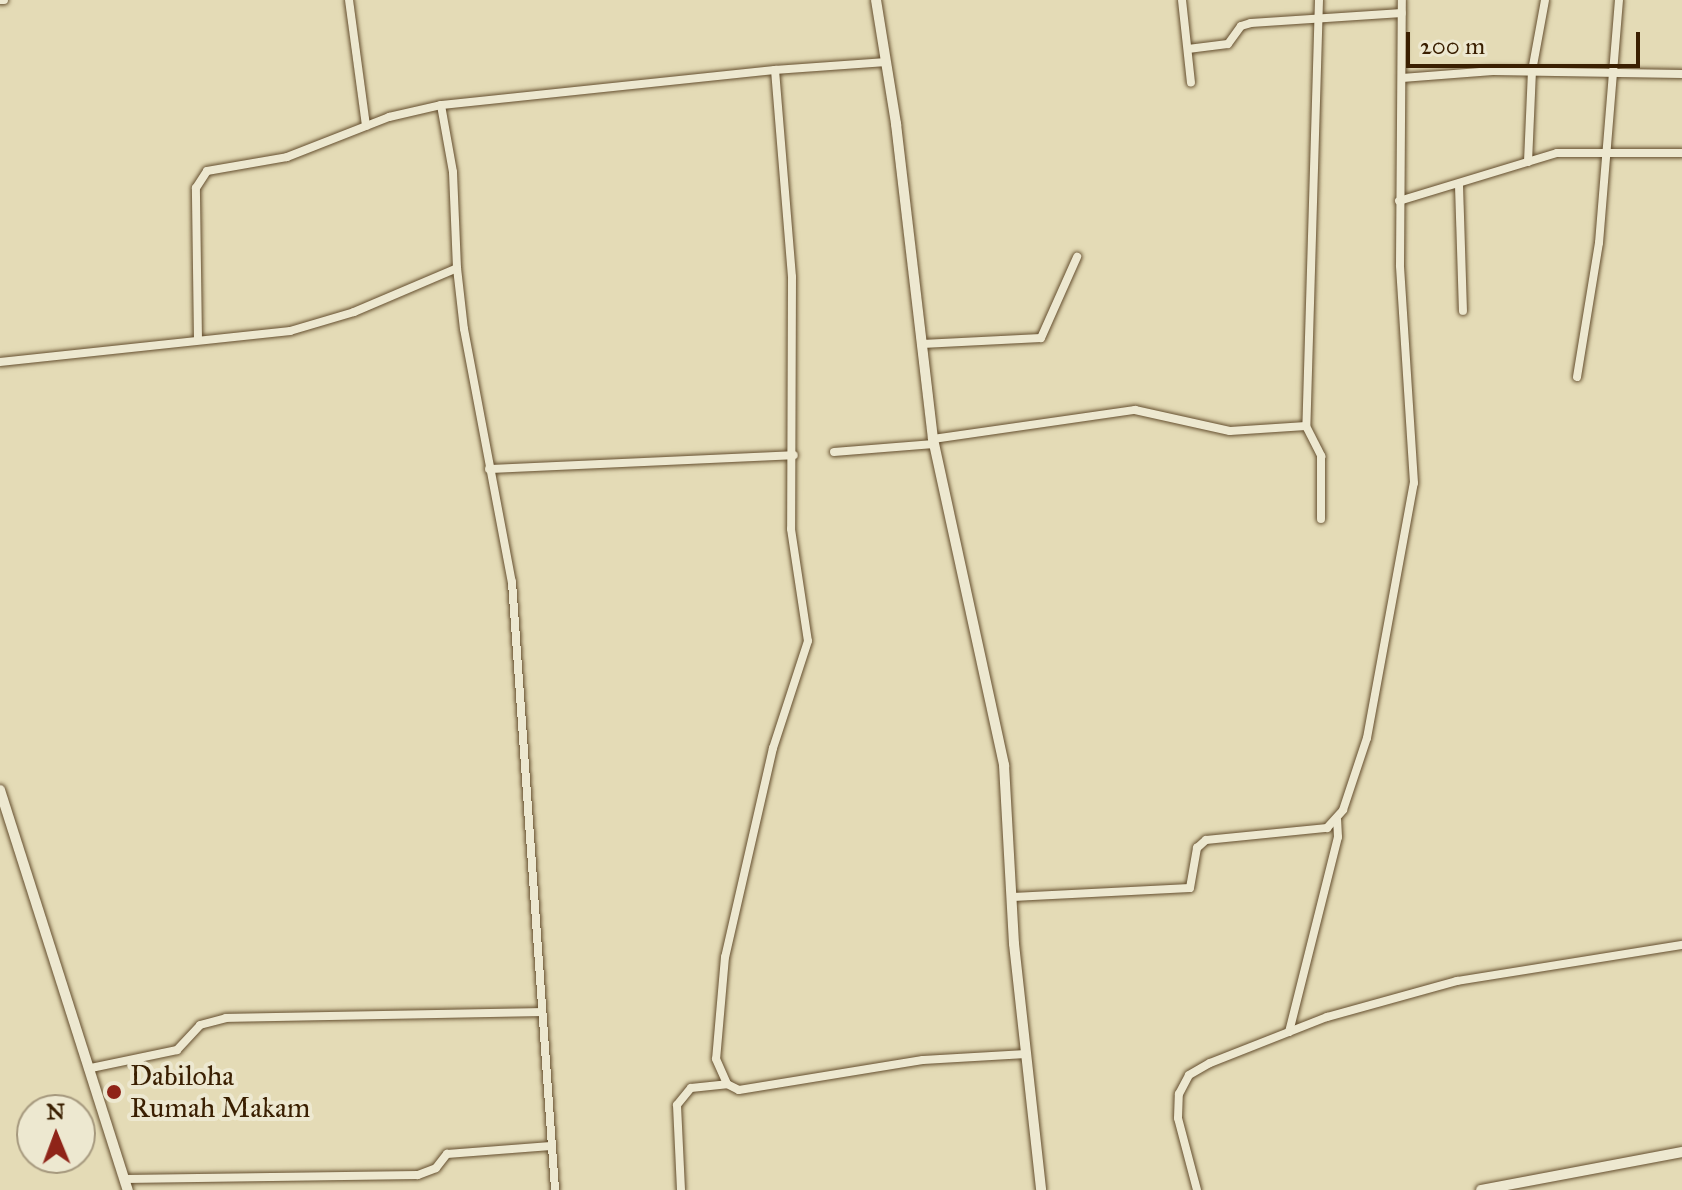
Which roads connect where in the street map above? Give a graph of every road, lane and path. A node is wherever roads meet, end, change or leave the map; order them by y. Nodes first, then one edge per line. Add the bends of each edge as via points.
1 (349, 0) edge
2 (876, 0) edge
3 (1182, 0) edge
4 (1319, 0) edge
5 (1402, 0) edge
6 (1545, 0) edge
7 (1619, 0) edge
8 (1402, 13) junction
9 (1319, 17) junction
10 (1188, 49) junction
11 (886, 62) junction
12 (775, 70) junction
13 (1532, 71) junction
14 (1613, 72) junction
15 (1682, 74) edge
16 (1402, 78) junction
17 (1191, 83) dead end
18 (441, 105) junction
19 (366, 126) junction
20 (1609, 151) junction
21 (1682, 153) edge
22 (1528, 162) junction
23 (1459, 185) junction
24 (1399, 201) junction
25 (1077, 257) dead end
26 (457, 268) junction
27 (1463, 311) dead end
28 (198, 340) junction
29 (922, 344) junction
30 (0, 362) edge
31 (1577, 377) dead end
32 (1306, 426) junction
33 (934, 442) junction
34 (834, 452) dead end
35 (794, 455) junction
36 (489, 469) junction
37 (1321, 519) dead end
38 (0, 790) edge
39 (1337, 820) junction
40 (1013, 897) junction
41 (1682, 945) edge
42 (540, 1012) junction
43 (1289, 1032) junction
44 (1026, 1054) junction
45 (91, 1068) junction
46 (727, 1084) junction
47 (551, 1146) junction
48 (1682, 1152) edge
49 (127, 1185) edge
50 (555, 1190) edge
51 (681, 1190) edge
52 (1041, 1190) edge
53 (1197, 1190) edge
54 (1481, 1190) edge

1 - 19 street
2 - 11 street
3 - 10 street
4 - 9 street
5 - 8 street
6 - 13 street
7 - 14 street
8 - 9 street
8 - 16 street
9 - 10 street via 1244,25 1228,44
9 - 32 street
10 - 17 street
11 - 12 street
11 - 29 street
12 - 18 street
12 - 35 street via 792,277
13 - 14 street
13 - 16 street
13 - 22 street
14 - 15 street
14 - 20 street
16 - 24 street
18 - 19 street
18 - 26 street via 453,172
19 - 28 street via 287,157 219,167 200,177 195,246
20 - 21 street
20 - 22 street via 1557,153
20 - 31 street
22 - 23 street
23 - 24 street
23 - 27 street
24 - 39 street via 1413,501 1367,738
25 - 29 street via 1041,338
26 - 28 street via 316,325
26 - 36 street
28 - 30 street
29 - 33 street
32 - 33 street via 1230,431 1135,410
32 - 37 street via 1321,456
33 - 34 street
33 - 40 street via 1000,738
35 - 36 street
35 - 46 street via 791,529 807,654 773,748 725,957 716,1059
36 - 42 street via 512,582 526,721
38 - 45 street
39 - 40 street via 1320,830 1206,840 1197,848 1193,885 1184,889
39 - 43 street via 1338,837
40 - 44 street
41 - 43 street via 1457,981
42 - 45 street via 226,1018 200,1025 177,1050
42 - 47 street
43 - 53 street via 1189,1075 1179,1094 1178,1118
44 - 46 street via 923,1060 765,1090 739,1090
44 - 52 street
45 - 49 street
46 - 51 street via 691,1088 677,1105
47 - 49 street via 447,1154 436,1168 418,1175
47 - 50 street
48 - 54 street

